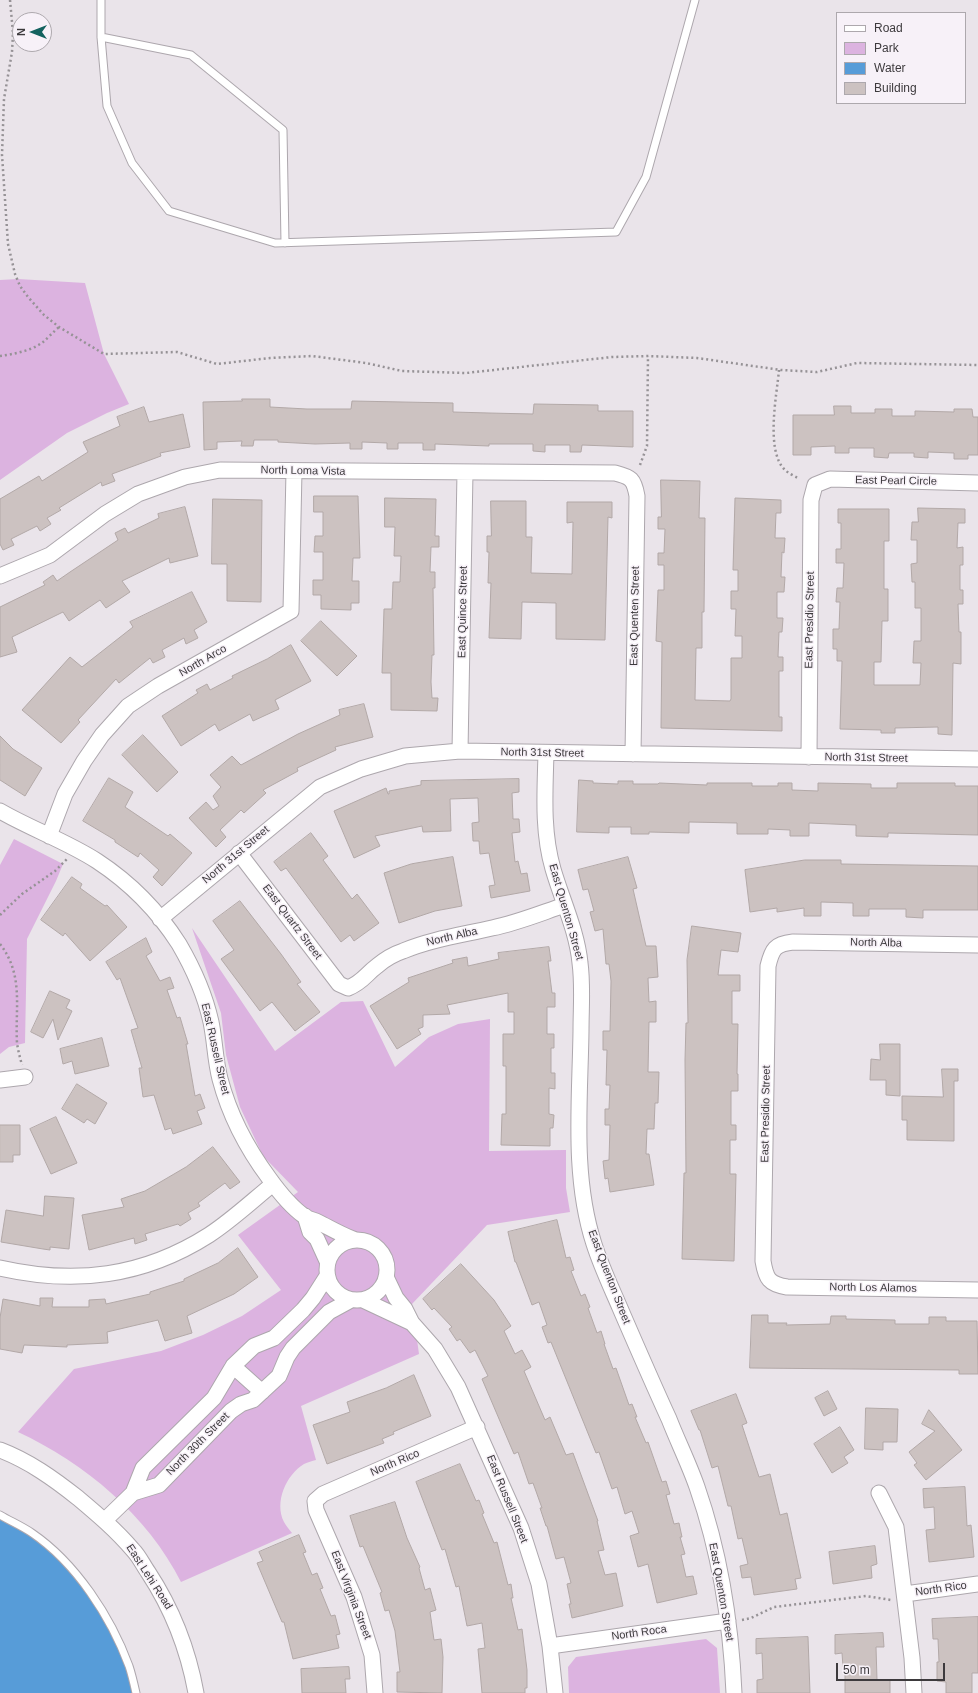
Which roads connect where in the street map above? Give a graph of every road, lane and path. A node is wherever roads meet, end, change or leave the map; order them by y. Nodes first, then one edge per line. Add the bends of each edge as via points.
1 (10, 0) edge
2 (101, 0) edge
3 (695, 0) edge
4 (101, 37) junction
5 (285, 243) junction
6 (59, 327) junction
7 (0, 356) edge
8 (648, 356) junction
9 (978, 365) edge
10 (779, 370) junction
11 (640, 465) dead end
12 (294, 471) junction
13 (465, 472) junction
14 (798, 478) dead end
15 (632, 479) joint
16 (978, 482) edge
17 (815, 485) joint
18 (0, 576) edge
19 (460, 751) junction
20 (546, 753) junction
21 (633, 754) junction
22 (809, 757) junction
23 (978, 759) edge
24 (0, 811) edge
25 (49, 836) junction
26 (74, 848) junction
27 (239, 853) junction
28 (565, 905) junction
29 (0, 915) edge
30 (160, 920) junction
31 (0, 944) edge
32 (978, 945) edge
33 (775, 948) joint
34 (348, 988) joint
35 (25, 1077) joint
36 (0, 1080) edge
37 (273, 1184) junction
38 (305, 1216) junction
39 (353, 1239) junction
40 (0, 1268) edge
41 (327, 1268) junction
42 (386, 1278) junction
43 (769, 1280) joint
44 (978, 1290) edge
45 (357, 1300) junction
46 (412, 1323) junction
47 (234, 1366) junction
48 (262, 1392) junction
49 (477, 1427) junction
50 (0, 1450) edge
51 (133, 1493) junction
52 (879, 1493) dead end
53 (315, 1501) joint
54 (0, 1515) edge
55 (105, 1520) junction
56 (978, 1584) edge
57 (905, 1597) junction
58 (728, 1621) junction
59 (550, 1646) junction
60 (136, 1693) edge
61 (196, 1693) edge
62 (375, 1693) edge
63 (555, 1693) edge
64 (734, 1693) edge
65 (914, 1693) edge

1 - 6 path via 14,33 4,99 2,154 8,244 20,286 35,307
2 - 4 lane
3 - 5 lane via 646,177 616,232
4 - 5 lane via 107,106 132,163 169,211 274,244
4 - 5 lane via 191,55 283,130
6 - 7 path via 35,346
6 - 8 path via 104,354 177,352 217,364 312,356 402,371 466,373 612,357
8 - 10 path via 697,358
8 - 11 path via 647,446
9 - 10 path via 857,363 817,372
10 - 14 path via 774,444 778,460 784,469
12 - 13 street, North Loma Vista
12 - 18 street, North Loma Vista via 220,470 184,477 138,494 105,514 50,555
12 - 25 street, North Arco via 291,611 158,686 128,706 84,761 65,794
13 - 15 street, North Loma Vista via 615,473
13 - 19 street, East Quince Street
15 - 21 street, East Quenten Street via 637,496
16 - 17 street, East Pearl Circle via 830,479
17 - 22 street, East Presidio Street via 811,500
19 - 20 street, North 31st Street
19 - 27 street, North 31st Street via 405,756 361,769 320,787
20 - 21 street, North 31st Street
20 - 28 street, East Quenton Street via 544,806 547,840
21 - 22 street, North 31st Street
22 - 23 street, North 31st Street
24 - 25 street, East Russell Street
25 - 26 street, East Russell Street
26 - 29 path via 63,864 22,894
26 - 30 street, East Russell Street via 116,875 141,897
27 - 30 street, North 31st Street
27 - 34 street, East Quartz Street via 339,984
28 - 34 street, North Alba via 492,929 430,941 402,951 377,966 358,984
28 - 58 street, East Quenton Street via 580,961 582,993 579,1142 584,1208 594,1245 608,1281 697,1486 716,1557
30 - 37 street, East Russell Street via 178,944 203,995 220,1078 239,1132
31 - 35 path via 15,974 17,1045
32 - 33 street, North Alba via 793,942 783,943
33 - 43 street, East Presidio Street via 768,966 763,1261
35 - 36 street
37 - 38 street, East Russell Street
37 - 40 street via 210,1235 160,1260 133,1269 108,1274 58,1277
38 - 39 street, East Russell Street
38 - 41 street, East Russell Street via 310,1232 317,1239
39 - 41 street via 337,1246 331,1253
39 - 42 street via 372,1243 380,1249 385,1258
41 - 45 street via 330,1284 335,1291 342,1297
41 - 47 street, North 30th Street via 313,1298 298,1315 274,1338 254,1346
42 - 45 street via 378,1292 371,1297
42 - 46 street, East Russell Street
43 - 44 street, North Los Alamos via 787,1287
45 - 46 street, East Russell Street
45 - 48 street, North 30th Street via 329,1312 293,1348 279,1376
46 - 49 street, East Russell Street via 435,1349 458,1387
47 - 48 street
47 - 51 street, North 30th Street via 214,1398 143,1468
48 - 51 street, North 30th Street via 253,1400 231,1411 159,1485
49 - 53 street, North Rico via 322,1494
49 - 59 street, East Russell Street via 521,1528 539,1584
50 - 55 street, East Lehi Road via 59,1482
51 - 55 street, North 30th Street
52 - 57 street via 896,1527
53 - 62 street, East Virginia Street via 316,1510 354,1597 372,1655
54 - 60 lane via 32,1533 55,1552 80,1579 116,1634 130,1668
55 - 61 street, East Lehi Road via 134,1551 162,1593 183,1638
56 - 57 street, North Rico
57 - 58 path via 892,1600 866,1596 774,1607 751,1618
57 - 65 street
58 - 59 street, North Roca
58 - 64 street, East Quenton Street
59 - 63 street, East Russell Street

